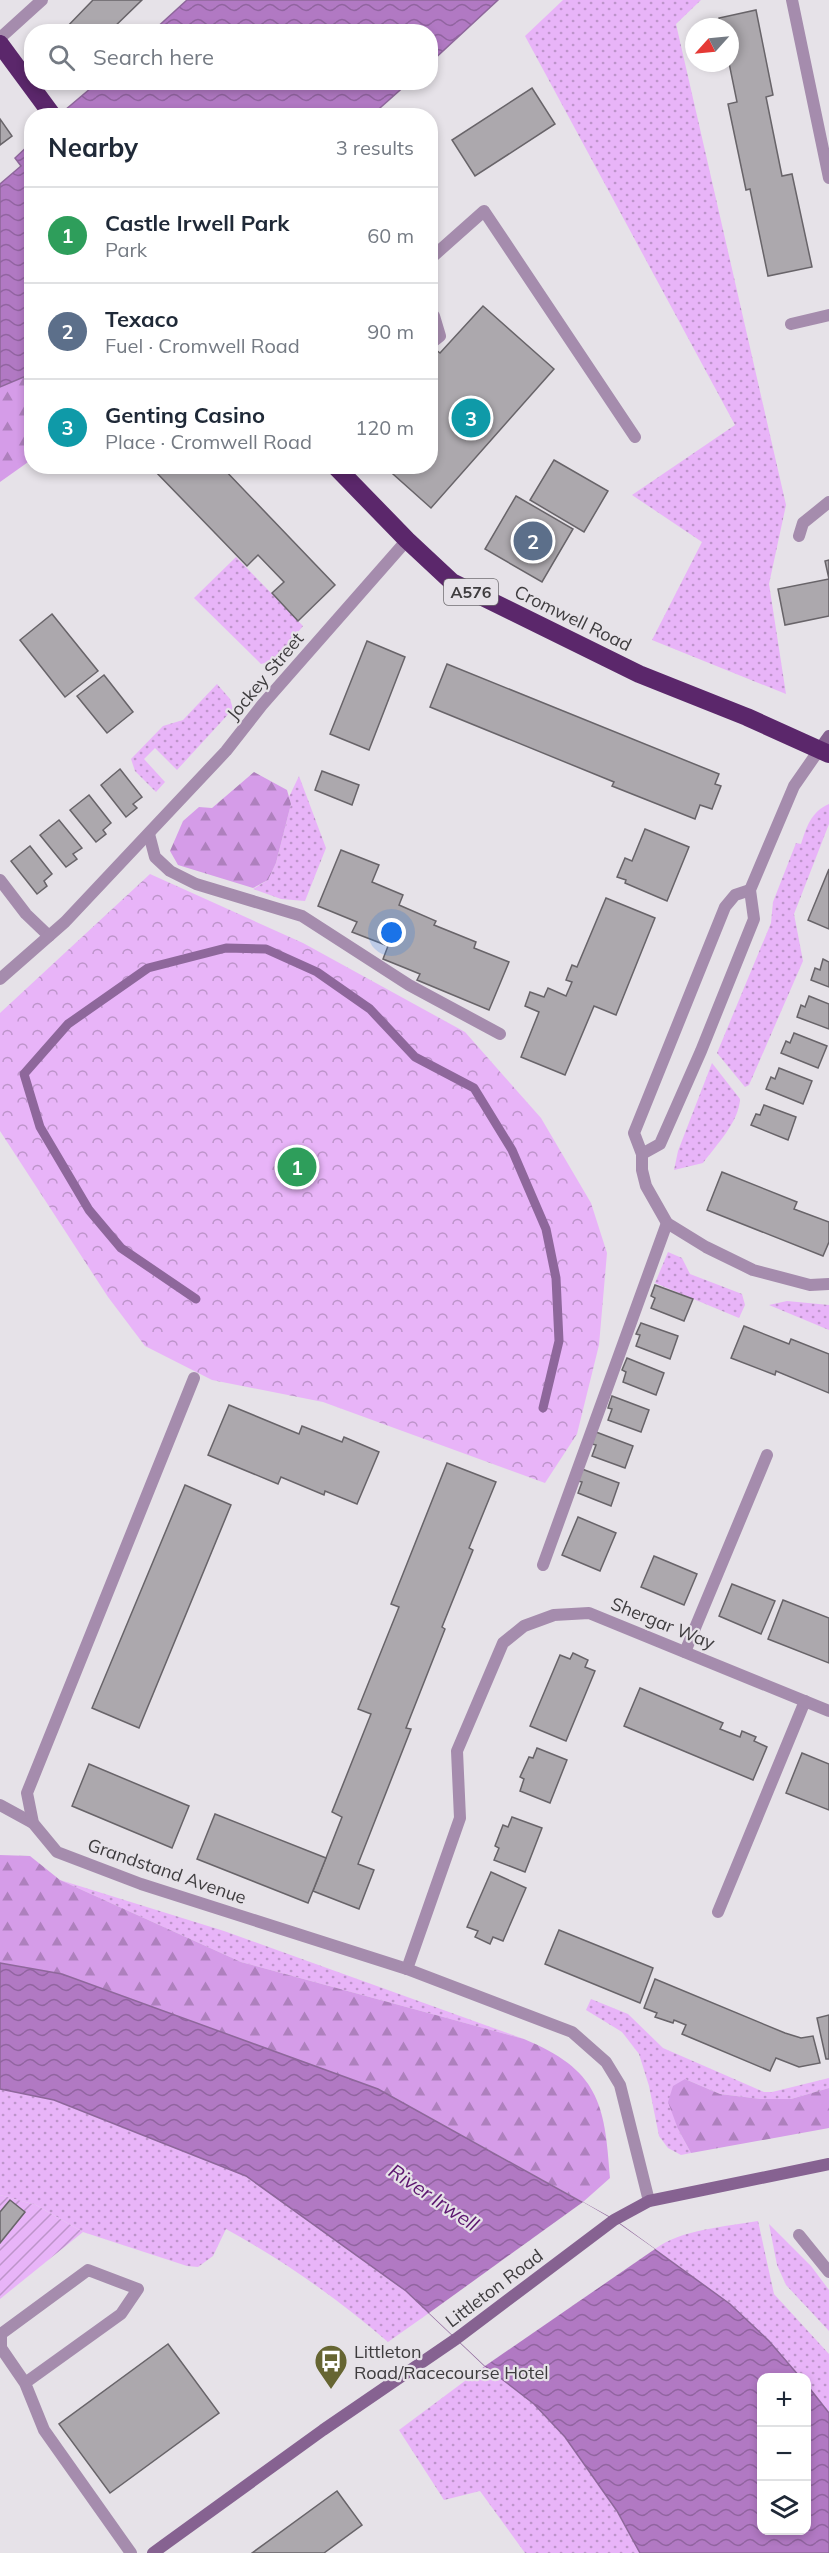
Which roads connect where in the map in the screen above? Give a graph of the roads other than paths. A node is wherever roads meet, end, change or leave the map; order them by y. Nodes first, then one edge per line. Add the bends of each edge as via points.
1 (42, 0) edge
2 (792, 0) edge
3 (0, 38) edge
4 (0, 44) edge
5 (24, 77) edge
6 (34, 90) edge
7 (47, 108) edge
8 (829, 178) edge
9 (438, 252) edge
10 (829, 315) edge
11 (791, 324) dead end
12 (635, 437) dead end
13 (343, 474) edge
14 (829, 502) edge
15 (799, 536) dead end
16 (406, 540) junction
17 (826, 747) edge
18 (150, 834) junction
19 (0, 880) edge
20 (750, 890) junction
21 (50, 936) junction
22 (0, 979) edge
23 (500, 1034) dead end
24 (642, 1154) junction
25 (667, 1223) junction
26 (829, 1284) edge
27 (194, 1377) dead end
28 (767, 1455) dead end
29 (543, 1565) dead end
30 (685, 1652) junction
31 (805, 1701) junction
32 (829, 1711) edge
33 (0, 1805) edge
34 (33, 1823) junction
35 (717, 1912) dead end
36 (407, 1969) junction
37 (829, 2164) edge
38 (649, 2201) junction
39 (800, 2235) dead end
40 (829, 2271) edge
41 (25, 2383) junction
42 (131, 2553) edge
43 (153, 2553) edge

1 - 3 street
2 - 8 street
4 - 5 highway
6 - 7 highway
9 - 12 street via 484,211
10 - 11 street
13 - 16 highway, Cromwell Road / A576
14 - 15 street via 803,523
16 - 17 highway, Cromwell Road / A576 via 452,582 639,674
16 - 18 street, Jockey Street
17 - 20 street via 794,786
18 - 21 street, Jockey Street
18 - 23 street via 155,857 170,871 196,885 302,916 409,985
19 - 21 street via 26,914
20 - 24 street via 754,919 701,1051 660,1144
20 - 24 street via 735,895 725,907 634,1133
21 - 22 street, Jockey Street
24 - 25 street via 645,1186
25 - 26 street via 753,1270 810,1285
25 - 29 street
27 - 34 street, Grandstand Avenue via 27,1793
28 - 30 street
30 - 31 street, Shergar Way
30 - 36 street, Shergar Way via 588,1613 554,1615 524,1626 503,1643 457,1751 460,1818
31 - 32 street, Shergar Way
31 - 35 street
33 - 34 street
34 - 36 street, Grandstand Avenue via 57,1852 141,1884
36 - 38 street, Grandstand Avenue via 572,2032 598,2054 620,2085
37 - 38 street, Littleton Road
38 - 43 street, Littleton Road via 614,2220 456,2338
39 - 40 street
41 - 41 street via 1,2348 1,2334 88,2270 138,2289 121,2314
41 - 42 street via 44,2430

